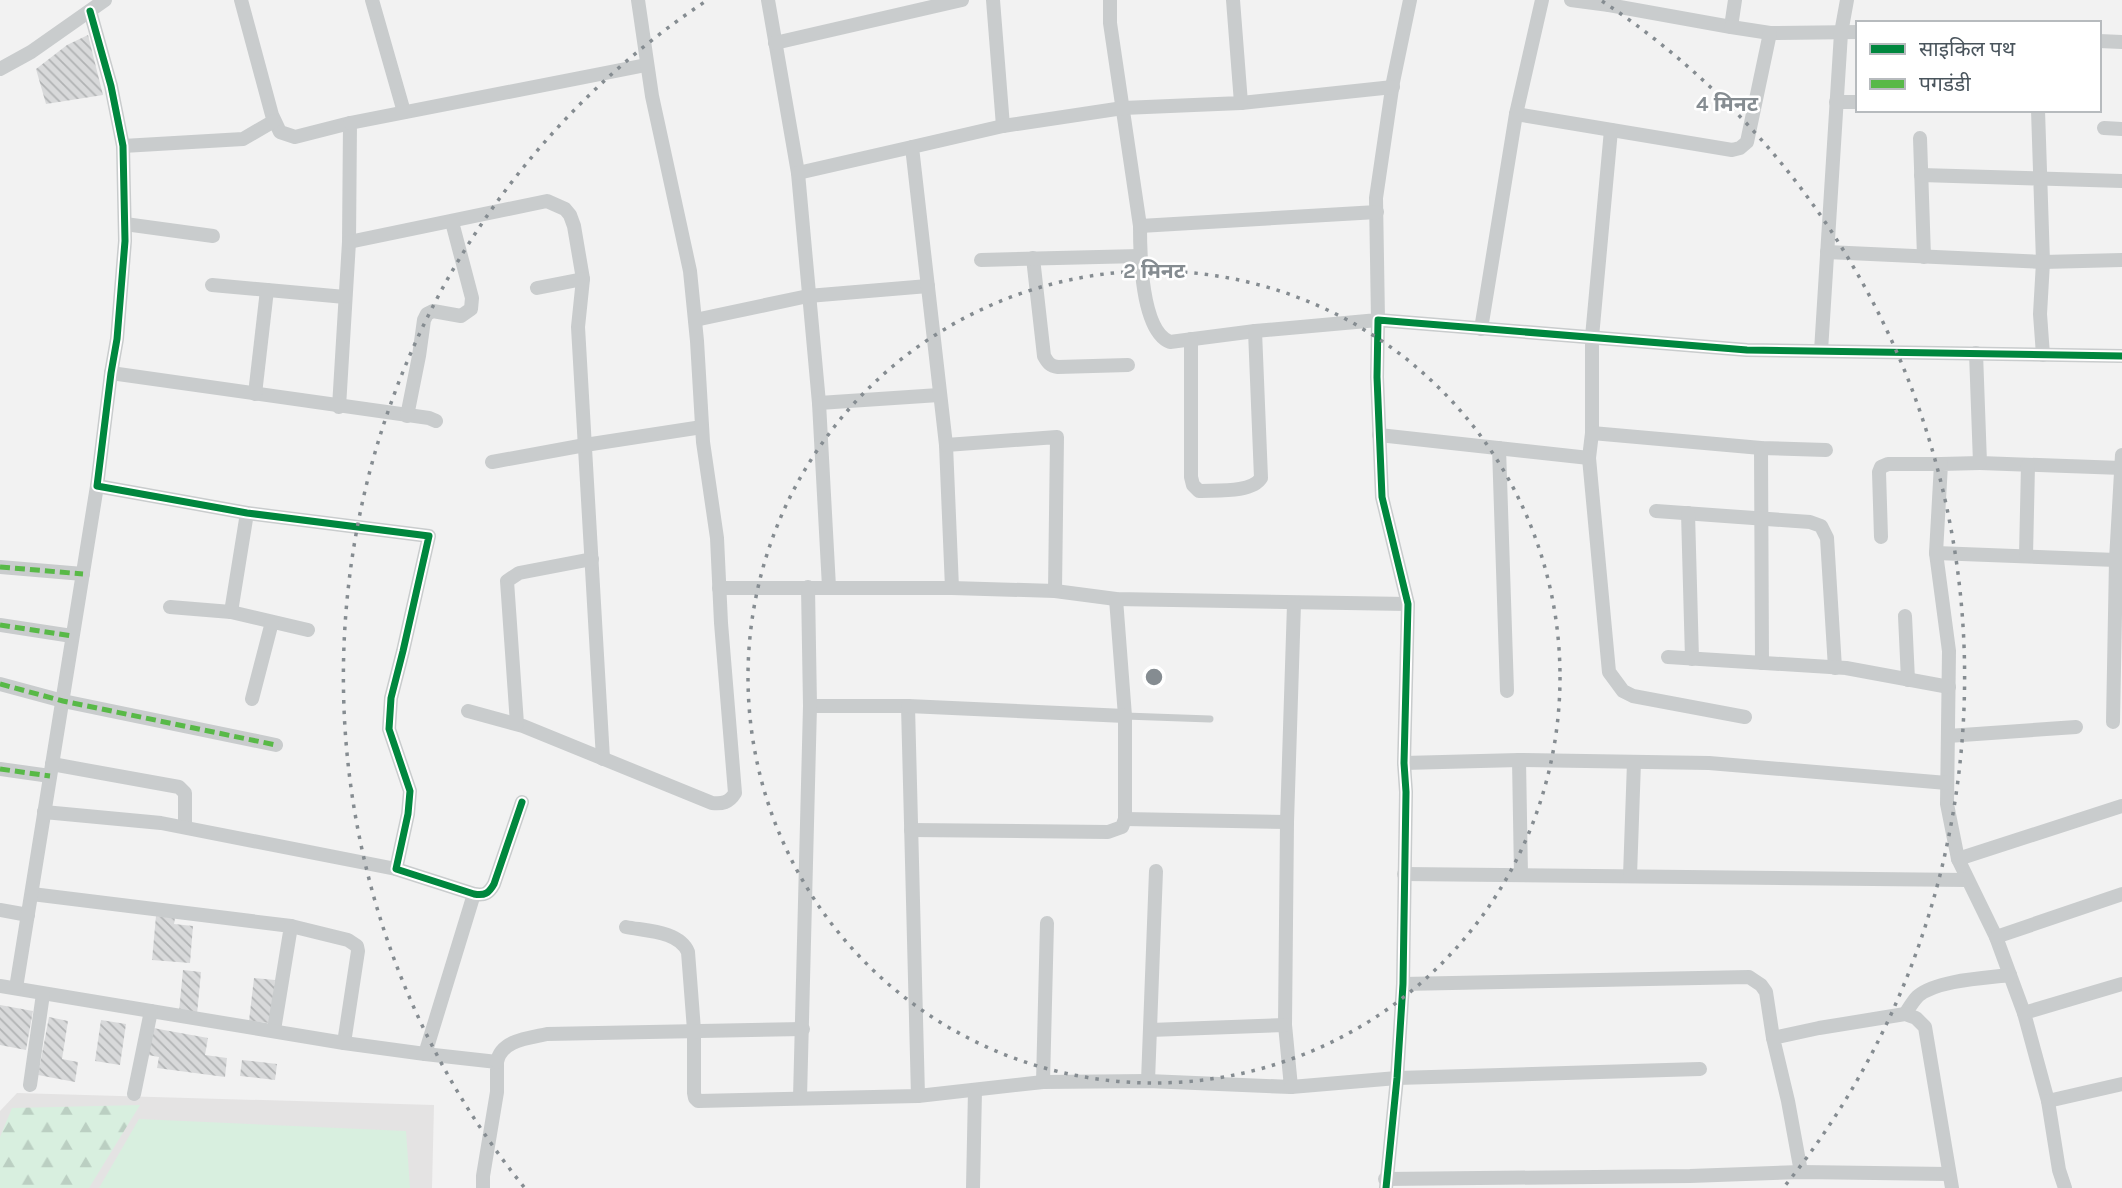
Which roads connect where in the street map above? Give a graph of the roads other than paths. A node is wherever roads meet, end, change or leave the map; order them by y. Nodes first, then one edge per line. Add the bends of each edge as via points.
1 (106, 0) edge
2 (241, 0) edge
3 (372, 0) edge
4 (638, 0) edge
5 (768, 0) edge
6 (962, 0) edge
7 (993, 0) edge
8 (1110, 0) edge
9 (1233, 0) edge
10 (1410, 0) edge
11 (1542, 0) edge
12 (1571, 0) edge
13 (1735, 0) edge
14 (1847, 0) edge
15 (1610, 3) edge
16 (90, 11) junction
17 (1731, 27) junction
18 (1856, 32) edge
19 (1770, 33) junction
20 (1840, 33) junction
21 (2101, 41) edge
22 (2122, 42) edge
23 (775, 43) junction
24 (646, 65) junction
25 (0, 69) edge
26 (1393, 87) junction
27 (1836, 102) junction
28 (1856, 102) edge
29 (1241, 103) junction
30 (1123, 107) junction
31 (404, 112) junction
32 (2038, 112) edge
33 (1516, 114) junction
34 (274, 121) junction
35 (350, 123) junction
36 (1003, 126) junction
37 (2104, 128) dead end
38 (2122, 129) edge
39 (1611, 130) junction
40 (1920, 138) dead end
41 (123, 146) junction
42 (912, 147) junction
43 (798, 173) junction
44 (1921, 175) junction
45 (2039, 179) junction
46 (2122, 181) edge
47 (1377, 212) junction
48 (452, 222) junction
49 (125, 224) junction
50 (1140, 226) junction
51 (213, 236) dead end
52 (349, 242) junction
53 (1827, 252) junction
54 (1140, 256) junction
55 (1924, 257) junction
56 (1033, 258) junction
57 (981, 260) dead end
58 (2122, 260) edge
59 (2043, 262) junction
60 (583, 279) junction
61 (212, 285) dead end
62 (928, 286) junction
63 (537, 288) dead end
64 (267, 290) junction
65 (808, 296) junction
66 (345, 297) junction
67 (695, 320) junction
68 (1378, 320) junction
69 (1481, 329) junction
70 (1255, 331) junction
71 (1592, 337) junction
72 (1191, 339) junction
73 (1821, 351) junction
74 (1976, 354) junction
75 (2043, 355) junction
76 (2122, 356) edge
77 (1128, 365) dead end
78 (111, 373) junction
79 (256, 394) junction
80 (939, 395) junction
81 (819, 403) junction
82 (339, 407) junction
83 (407, 416) junction
84 (436, 421) dead end
85 (702, 427) junction
86 (1592, 433) junction
87 (1379, 435) junction
88 (585, 444) junction
89 (946, 445) junction
90 (1499, 448) junction
91 (1761, 448) junction
92 (1826, 450) dead end
93 (1589, 458) junction
94 (492, 462) dead end
95 (1980, 463) junction
96 (1941, 464) junction
97 (2122, 464) edge
98 (2028, 465) junction
99 (97, 486) junction
100 (1656, 511) dead end
101 (247, 513) junction
102 (1688, 513) junction
103 (1761, 518) junction
104 (1881, 537) dead end
105 (1936, 553) junction
106 (2026, 556) junction
107 (593, 559) junction
108 (2119, 560) edge
109 (0, 567) edge
110 (83, 575) junction
111 (808, 587) junction
112 (829, 587) junction
113 (719, 588) junction
114 (952, 588) junction
115 (1055, 591) junction
116 (1115, 599) junction
117 (1294, 604) junction
118 (1408, 604) junction
119 (170, 607) dead end
120 (232, 612) junction
121 (1905, 616) dead end
122 (272, 622) junction
123 (0, 625) edge
124 (308, 630) dead end
125 (72, 636) junction
126 (2118, 656) edge
127 (1668, 657) dead end
128 (1692, 659) junction
129 (1762, 663) junction
130 (1835, 668) junction
131 (1908, 680) junction
132 (0, 684) edge
133 (1949, 687) junction
134 (1507, 691) dead end
135 (252, 699) dead end
136 (63, 701) junction
137 (810, 706) junction
138 (908, 706) junction
139 (468, 711) dead end
140 (1125, 716) junction
141 (1745, 717) dead end
142 (1210, 719) dead end
143 (2113, 722) dead end
144 (517, 724) junction
145 (2076, 727) dead end
146 (1948, 736) junction
147 (276, 745) dead end
148 (603, 759) junction
149 (1519, 760) junction
150 (1634, 762) junction
151 (1405, 763) junction
152 (0, 769) edge
153 (51, 770) junction
154 (1947, 783) junction
155 (522, 802) dead end
156 (2122, 806) edge
157 (44, 811) junction
158 (1125, 818) junction
159 (1287, 822) junction
160 (186, 827) junction
161 (911, 830) junction
162 (1958, 859) junction
163 (396, 869) junction
164 (1156, 872) dead end
165 (1404, 874) junction
166 (1521, 874) junction
167 (1630, 876) junction
168 (1967, 880) junction
169 (32, 894) junction
170 (474, 894) junction
171 (2122, 894) edge
172 (0, 910) edge
173 (28, 915) junction
174 (1047, 923) dead end
175 (291, 926) junction
176 (626, 926) dead end
177 (1996, 937) junction
178 (2010, 975) junction
179 (1403, 984) junction
180 (2122, 984) edge
181 (0, 986) edge
182 (16, 988) junction
183 (43, 994) junction
184 (151, 1012) junction
185 (2024, 1013) junction
186 (1905, 1014) junction
187 (1285, 1025) junction
188 (803, 1029) junction
189 (274, 1030) junction
190 (694, 1030) junction
191 (1150, 1030) junction
192 (1773, 1038) junction
193 (344, 1043) junction
194 (425, 1054) junction
195 (497, 1062) junction
196 (1700, 1069) dead end
197 (1397, 1078) junction
198 (1148, 1082) junction
199 (1043, 1083) junction
200 (30, 1084) dead end
201 (2122, 1084) edge
202 (1291, 1087) junction
203 (975, 1090) junction
204 (134, 1094) dead end
205 (918, 1096) junction
206 (800, 1098) junction
207 (2048, 1101) junction
208 (1801, 1172) junction
209 (1744, 1181) edge
210 (1885, 1181) edge
211 (1950, 1181) edge
212 (1385, 1184) edge
213 (483, 1188) edge
214 (973, 1188) edge
215 (2065, 1188) edge

1 - 16 street
2 - 34 street
3 - 31 street
4 - 24 street
5 - 23 street
6 - 23 street
7 - 36 street
8 - 30 street
9 - 29 street
10 - 26 street
11 - 33 street
12 - 15 street
13 - 17 street
14 - 20 street
15 - 17 street
16 - 25 street
16 - 41 street
17 - 19 street
18 - 20 street
19 - 20 street
19 - 39 street via 1747,142 1740,148
20 - 27 street
21 - 22 street
23 - 43 street
24 - 31 street
24 - 67 street via 690,271
26 - 29 street
26 - 47 street
27 - 28 street
27 - 53 street
29 - 30 street
30 - 36 street
30 - 50 street
31 - 35 street
32 - 45 street
33 - 39 street
33 - 69 street
34 - 35 street via 280,132 295,137
34 - 41 street via 243,139
35 - 52 street
36 - 42 street
37 - 38 street
39 - 71 street
40 - 44 street
41 - 49 street
42 - 43 street
42 - 62 street
43 - 65 street
44 - 45 street
44 - 55 street
45 - 46 street
45 - 59 street
47 - 50 street
47 - 68 street
48 - 52 street
48 - 60 street via 533,203 556,203 570,215 574,226
48 - 83 street via 471,309 461,316 427,314
49 - 51 street
49 - 78 street
50 - 54 street
52 - 66 street
53 - 55 street
53 - 73 street
54 - 56 street
54 - 72 street via 1155,330 1170,342
55 - 59 street
56 - 57 street
56 - 77 street via 1047,362 1058,367
58 - 59 street
59 - 75 street
60 - 63 street
60 - 88 street via 578,327
61 - 64 street
62 - 65 street
62 - 80 street
64 - 66 street
64 - 79 street
65 - 67 street
65 - 81 street
66 - 82 street
67 - 85 street
68 - 69 street
68 - 70 street
68 - 87 street
69 - 71 street
70 - 72 street
70 - 72 street via 1261,478 1248,488 1199,491 1193,485
71 - 73 street via 1747,350
71 - 86 street
73 - 74 street
74 - 75 street
74 - 95 street
75 - 76 street
78 - 79 street
78 - 99 street
79 - 82 street
80 - 81 street
80 - 89 street
81 - 112 street
82 - 83 street
83 - 84 street
85 - 88 street
85 - 113 street
86 - 91 street
86 - 93 street
87 - 90 street
87 - 118 street via 1382,497
88 - 94 street
88 - 107 street
89 - 114 street
89 - 115 street via 1056,437
90 - 93 street
90 - 134 street
91 - 92 street
91 - 103 street
93 - 141 street via 1612,678 1633,696
95 - 96 street
95 - 98 street
96 - 104 street via 1881,467
96 - 105 street
97 - 98 street
97 - 108 street
98 - 106 street
99 - 101 street
99 - 110 street
100 - 102 street
101 - 120 street
101 - 163 street via 429,536 391,698 390,729 410,790
102 - 103 street
102 - 128 street
103 - 129 street
103 - 130 street via 1815,522 1826,533
105 - 106 street
105 - 133 street
106 - 108 street
107 - 144 street via 520,573 507,581
107 - 148 street
108 - 126 street
109 - 110 street
110 - 125 street
111 - 112 street
111 - 113 street
111 - 137 street
112 - 114 street
113 - 148 street via 733,797 723,804 712,803
114 - 115 street
115 - 116 street
116 - 117 street
116 - 140 street
117 - 118 street
117 - 159 street
118 - 151 street
119 - 120 street
120 - 122 street
121 - 131 street
122 - 124 street
122 - 135 street
123 - 125 street
125 - 136 street
126 - 143 street
127 - 128 street
128 - 129 street
129 - 130 street
130 - 131 street
131 - 133 street
132 - 136 street
133 - 146 street
136 - 147 street
136 - 153 street
137 - 138 street
137 - 188 street
138 - 140 street
138 - 161 street
139 - 144 street
140 - 142 lane
140 - 158 street
144 - 148 street
145 - 146 street
146 - 154 street
149 - 150 street
149 - 151 street
149 - 166 street
150 - 154 street via 1709,763
150 - 167 street
151 - 165 street
152 - 153 street
153 - 157 street
153 - 160 street via 179,787 185,793
154 - 162 street
155 - 170 street via 494,884 488,893
156 - 162 street
157 - 160 street
157 - 169 street
158 - 159 street
158 - 161 street via 1122,827 1108,832
159 - 187 street
160 - 163 street
161 - 205 street
162 - 168 street
163 - 170 street
164 - 191 street
165 - 166 street
165 - 179 street
166 - 167 street
167 - 168 street
168 - 177 street
169 - 173 street
169 - 175 street
170 - 194 street
171 - 177 street
172 - 173 street
173 - 182 street
174 - 199 street
175 - 189 street
175 - 193 street via 357,946
176 - 190 street via 685,944
177 - 178 street
178 - 185 street
178 - 186 street via 1932,988 1916,998
179 - 192 street via 1749,977 1766,992
179 - 197 street
180 - 185 street
181 - 182 street
182 - 183 street
183 - 184 street
183 - 200 street
184 - 189 street
184 - 204 street
185 - 207 street
186 - 192 street
186 - 211 street via 1925,1027
187 - 191 street
187 - 202 street
188 - 190 street
188 - 206 street
189 - 193 street
190 - 195 street via 547,1034 507,1046 498,1053
190 - 206 street via 694,1093 698,1101
191 - 198 street
192 - 208 street
193 - 194 street
194 - 195 street
195 - 213 street
196 - 197 street
197 - 202 street
197 - 212 street
198 - 199 street
198 - 202 street
199 - 203 street
201 - 207 street
203 - 205 street
203 - 214 street
205 - 206 street
207 - 215 street
208 - 209 street
208 - 210 street
209 - 212 street
210 - 211 street

